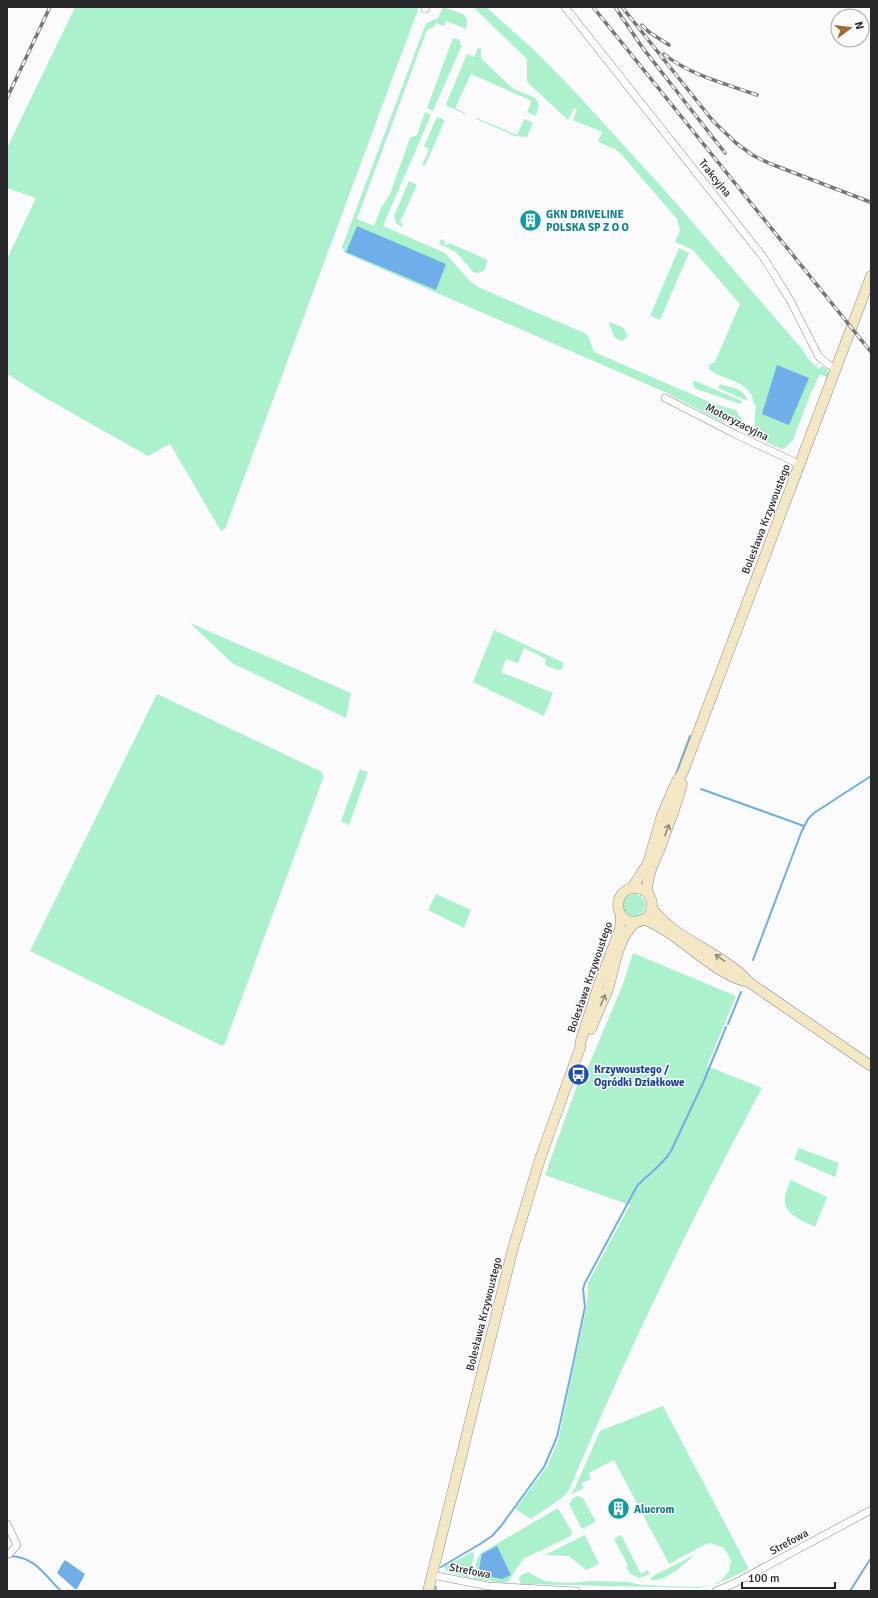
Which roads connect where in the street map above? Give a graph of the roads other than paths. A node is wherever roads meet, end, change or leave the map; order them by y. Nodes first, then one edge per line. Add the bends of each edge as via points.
1 (565, 7) edge
2 (871, 276) edge
3 (836, 368) junction
4 (666, 398) dead end
5 (799, 464) junction
6 (684, 772) junction
7 (632, 888) junction
8 (648, 894) junction
9 (651, 907) junction
10 (621, 915) junction
11 (640, 920) junction
12 (750, 983) junction
13 (580, 1048) junction
14 (871, 1066) edge
15 (871, 1510) edge
16 (7, 1524) edge
17 (9, 1554) dead end
18 (432, 1575) junction
19 (428, 1591) edge
20 (576, 1591) edge
21 (716, 1591) edge

1 - 3 street, Trakcyjna via 764,258 790,300 819,357
2 - 3 main road, Bolesława Krzywoustego
3 - 5 main road, Bolesława Krzywoustego
4 - 5 street, Motoryzacyjna
5 - 6 main road, Bolesława Krzywoustego
6 - 7 main road, Bolesława Krzywoustego via 676,783 662,815 648,863
8 -> 6 main road, Bolesława Krzywoustego via 647,884 676,805
7 - 8 main road via 641,889
7 - 10 main road via 623,892 618,900
8 - 9 main road
9 - 11 main road via 647,916
12 -> 9 main road via 743,974 722,959 673,929
10 - 11 main road via 628,920
10 - 13 main road, Bolesława Krzywoustego via 620,929 598,987
11 - 12 main road via 664,930 715,966
13 -> 11 main road, Bolesława Krzywoustego via 606,994 620,947 631,927
12 - 14 main road
13 - 18 main road, Bolesława Krzywoustego via 540,1159 513,1248
15 - 21 street, Strefowa
16 - 17 street via 17,1545
18 - 19 main road, Bolesława Krzywoustego
18 - 20 street, Strefowa via 488,1586

